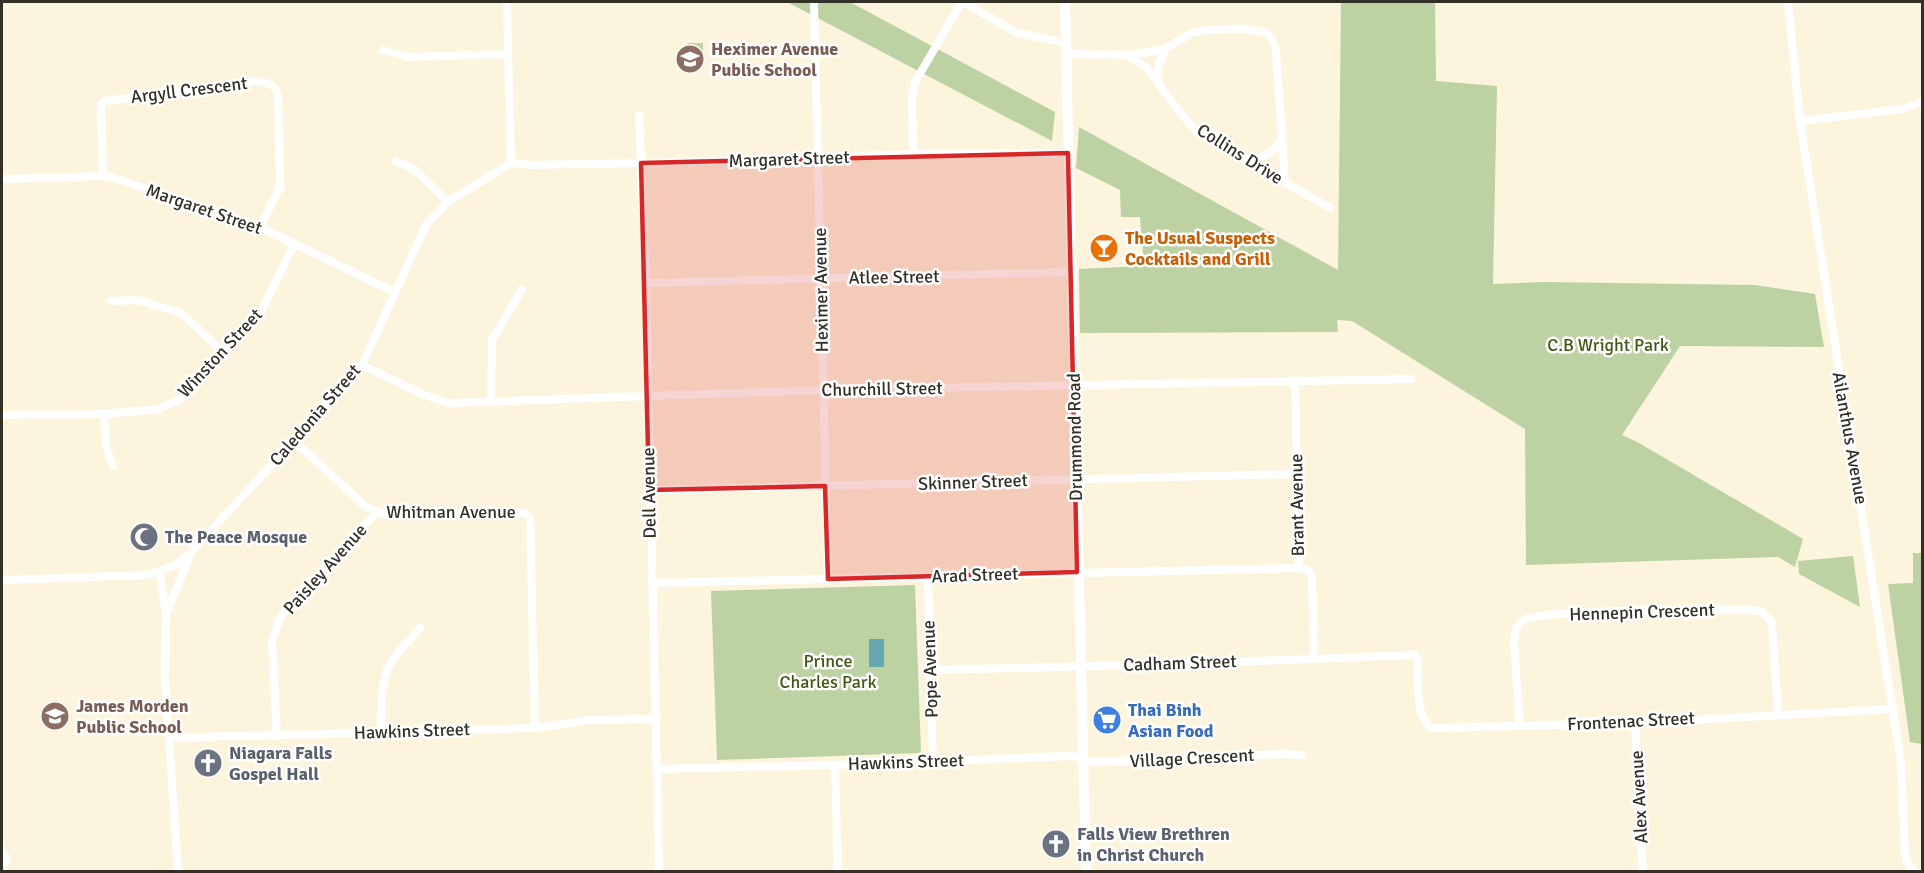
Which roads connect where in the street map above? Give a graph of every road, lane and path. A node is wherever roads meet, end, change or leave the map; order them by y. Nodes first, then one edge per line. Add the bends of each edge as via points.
1 (507, 2) edge
2 (814, 2) edge
3 (963, 2) edge
4 (1065, 2) edge
5 (1788, 2) edge
6 (1166, 48) junction
7 (1066, 49) junction
8 (383, 50) dead end
9 (508, 54) junction
10 (1127, 55) junction
11 (1159, 83) junction
12 (1923, 102) edge
13 (639, 115) dead end
14 (1800, 121) junction
15 (1282, 138) junction
16 (1068, 153) junction
17 (913, 154) junction
18 (818, 158) junction
19 (396, 160) dead end
20 (1244, 160) junction
21 (511, 163) junction
22 (641, 163) junction
23 (103, 176) junction
24 (2, 179) edge
25 (1285, 183) junction
26 (448, 202) junction
27 (1330, 208) dead end
28 (260, 227) junction
29 (294, 244) junction
30 (1071, 272) junction
31 (821, 279) junction
32 (646, 283) junction
33 (522, 289) dead end
34 (394, 292) junction
35 (111, 301) dead end
36 (224, 353) junction
37 (362, 365) junction
38 (1412, 379) dead end
39 (1295, 380) junction
40 (1074, 384) junction
41 (824, 390) junction
42 (647, 395) junction
43 (491, 402) junction
44 (104, 414) junction
45 (2, 415) edge
46 (294, 441) junction
47 (113, 466) dead end
48 (1296, 474) junction
49 (1076, 479) junction
50 (825, 486) junction
51 (649, 490) junction
52 (377, 512) junction
53 (191, 552) junction
54 (1299, 568) junction
55 (1077, 572) junction
56 (159, 573) junction
57 (928, 577) junction
58 (828, 579) junction
59 (2, 580) edge
60 (652, 584) junction
61 (166, 616) junction
62 (420, 628) dead end
63 (1314, 658) junction
64 (1080, 667) junction
65 (1419, 669) joint
66 (930, 670) junction
67 (1894, 709) junction
68 (1778, 715) junction
69 (655, 719) junction
70 (1635, 723) junction
71 (1520, 726) junction
72 (535, 728) junction
73 (381, 732) junction
74 (277, 736) junction
75 (169, 738) junction
76 (1302, 755) dead end
77 (1082, 759) junction
78 (933, 761) junction
79 (835, 765) junction
80 (657, 768) junction
81 (2, 850) edge
82 (2, 868) edge
83 (178, 872) edge
84 (659, 872) edge
85 (838, 872) edge
86 (1086, 872) edge
87 (1643, 872) edge
88 (1915, 872) edge

1 - 9 street
2 - 18 street, Heximer Avenue
3 - 7 street via 1017,33
3 - 17 street via 915,82
4 - 7 main road, Drummond Road
5 - 14 street, Ailanthus Avenue
6 - 10 street
6 - 11 street via 1158,64
6 - 15 street via 1192,33 1206,30 1265,32 1276,50
7 - 10 street
7 - 16 main road, Drummond Road
8 - 9 street via 409,57
9 - 21 street
10 - 11 street, Collins Drive via 1147,68
11 - 20 street, Collins Drive via 1198,133
12 - 14 street via 1902,109
13 - 22 street, Dell Avenue
14 - 67 street, Ailanthus Avenue
15 - 20 street via 1268,155
15 - 25 street
16 - 17 street, Margaret Street
16 - 30 main road, Drummond Road
17 - 18 street, Margaret Street
18 - 22 street, Margaret Street
18 - 31 street, Heximer Avenue
19 - 26 street via 414,169
20 - 25 street, Collins Drive
21 - 22 street, Margaret Street
21 - 26 street, Caledonia Street
22 - 32 street, Dell Avenue
23 - 24 street, Margaret Street
23 - 28 street, Margaret Street
23 - 28 street, Argyll Crescent via 101,105 105,101 257,81 270,83 277,89 278,97 280,187
25 - 27 street, Collins Drive
26 - 34 street, Caledonia Street via 426,225
28 - 29 street, Margaret Street
29 - 34 street, Margaret Street
29 - 36 street, Winston Street via 261,312
30 - 31 street, Atlee Street
30 - 40 main road, Drummond Road
31 - 32 street, Atlee Street
31 - 41 street, Heximer Avenue
32 - 42 street, Dell Avenue
33 - 43 street via 492,340
34 - 37 street, Caledonia Street
35 - 36 street via 138,300 168,307 181,313
36 - 44 street, Winston Street via 182,398 159,409
37 - 43 street, Churchill Street via 448,403
37 - 46 street, Caledonia Street
38 - 39 street, Churchill Street
39 - 40 street, Churchill Street
39 - 48 street, Brant Avenue
40 - 41 street, Churchill Street
40 - 49 main road, Drummond Road
41 - 42 street, Churchill Street
41 - 50 street, Heximer Avenue
42 - 43 street, Churchill Street
42 - 51 street, Dell Avenue
44 - 45 street, Winston Street
44 - 47 street via 106,446
46 - 52 street, Whitman Avenue via 364,505
46 - 53 street, Caledonia Street
48 - 49 street, Skinner Street
48 - 54 street, Brant Avenue
49 - 50 street, Skinner Street
49 - 55 main road, Drummond Road
50 - 51 street, Skinner Street
50 - 58 street, Heximer Avenue
51 - 60 street, Dell Avenue
52 - 72 street, Whitman Avenue via 525,513 530,518
52 - 74 street, Paisley Avenue via 288,605 279,621 272,640
53 - 56 street, Caledonia Street
53 - 61 street
54 - 55 street, Arad Street
54 - 63 street, Brant Avenue via 1308,570 1312,576
55 - 57 street, Arad Street
55 - 64 main road, Drummond Road
56 - 59 street, Caledonia Street
56 - 61 street
57 - 58 street, Arad Street
57 - 66 street, Pope Avenue
58 - 60 street, Arad Street
60 - 69 street, Dell Avenue
61 - 75 street
62 - 73 street via 387,671
63 - 64 street, Cadham Street
63 - 65 street, Cadham Street via 1414,655
64 - 66 street, Cadham Street
64 - 77 main road, Drummond Road
65 - 71 street, Frontenac Street via 1420,714 1431,728
66 - 78 street, Pope Avenue
67 - 68 street, Frontenac Street
67 - 88 street, Ailanthus Avenue via 1905,852
68 - 70 street, Frontenac Street
68 - 71 street, Hennepin Crescent via 1772,622 1761,611 1556,614 1521,621 1515,631
69 - 72 street, Hawkins Street via 591,720
69 - 80 street, Dell Avenue
70 - 71 street, Frontenac Street
70 - 87 street, Alex Avenue
72 - 73 street, Hawkins Street
73 - 74 street, Hawkins Street
74 - 75 street, Hawkins Street
75 - 83 street
76 - 77 street, Village Crescent via 1095,762
77 - 78 street, Hawkins Street via 1072,756
77 - 86 main road, Drummond Road
78 - 79 street, Hawkins Street
79 - 80 street, Hawkins Street
79 - 85 street
80 - 84 street, Dell Avenue
81 - 82 street via 7,859

